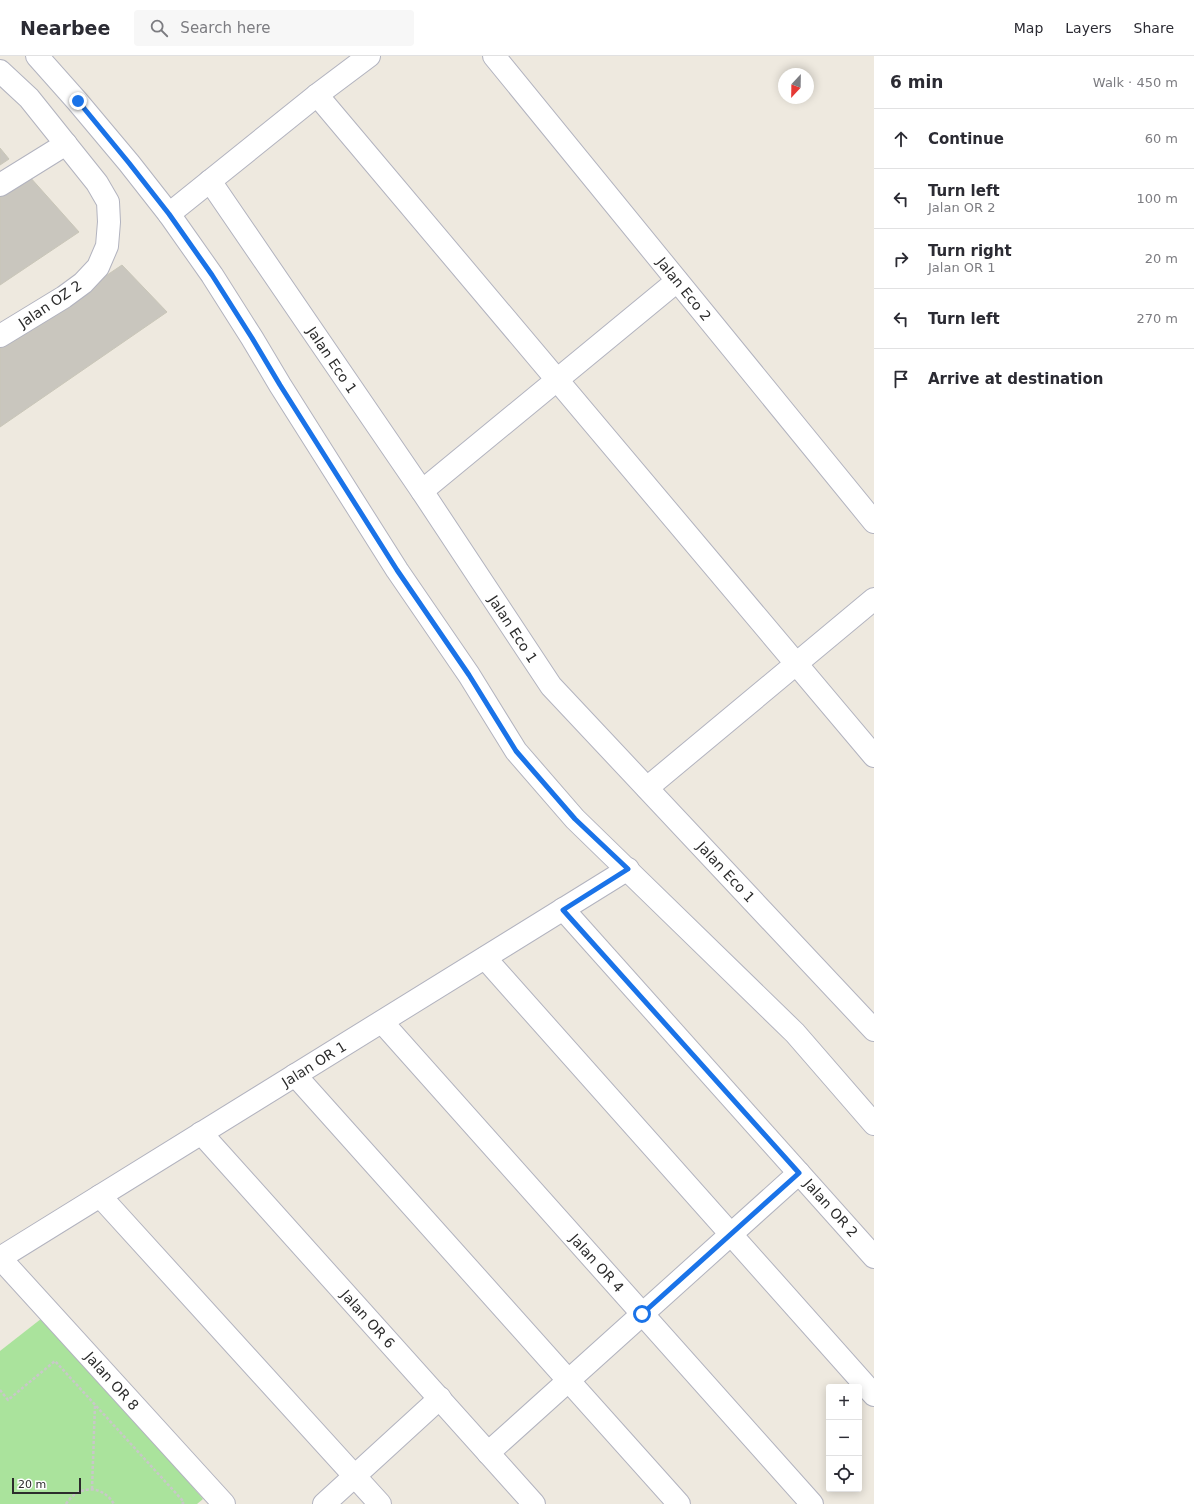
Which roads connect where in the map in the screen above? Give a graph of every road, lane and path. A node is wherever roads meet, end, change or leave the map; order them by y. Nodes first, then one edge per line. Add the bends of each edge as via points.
1 (38, 56) edge
2 (369, 56) edge
3 (494, 56) edge
4 (0, 71) edge
5 (317, 95) junction
6 (66, 144) junction
7 (210, 181) junction
8 (0, 185) edge
9 (169, 214) junction
10 (677, 280) junction
11 (0, 336) edge
12 (557, 380) junction
13 (422, 491) junction
14 (874, 522) edge
15 (874, 599) edge
16 (797, 664) junction
17 (874, 756) edge
18 (647, 788) junction
19 (628, 869) junction
20 (563, 910) junction
21 (485, 958) junction
22 (382, 1022) junction
23 (874, 1030) edge
24 (295, 1075) junction
25 (874, 1124) edge
26 (202, 1133) junction
27 (799, 1173) junction
28 (100, 1196) junction
29 (731, 1234) junction
30 (874, 1256) edge
31 (0, 1258) edge
32 (642, 1314) junction
33 (568, 1380) junction
34 (0, 1390) edge
35 (874, 1395) edge
36 (440, 1398) junction
37 (95, 1404) junction
38 (488, 1453) junction
39 (355, 1476) junction
40 (92, 1489) junction
41 (217, 1501) edge
42 (66, 1504) edge
43 (114, 1504) edge
44 (182, 1504) edge
45 (324, 1504) edge
46 (380, 1504) edge
47 (534, 1504) edge
48 (679, 1504) edge
49 (812, 1504) edge

1 - 9 street via 78,101
2 - 5 street
3 - 10 street, Jalan Eco 2
4 - 6 street, Jalan OZ 2 via 29,98
5 - 7 street
5 - 12 street
6 - 8 street
6 - 11 street, Jalan OZ 2 via 97,183 108,202 107,246 98,267 83,283 64,298
7 - 9 street
7 - 13 street, Jalan Eco 1
9 - 19 street via 212,275 397,570 469,675 516,751 575,819
10 - 12 street
10 - 14 street, Jalan Eco 2
12 - 13 street
12 - 16 street
13 - 18 street, Jalan Eco 1 via 551,686
15 - 16 street
16 - 17 street
16 - 18 street
18 - 23 street, Jalan Eco 1
19 - 20 street, Jalan OR 1
19 - 25 street via 795,1033
20 - 21 street, Jalan OR 1
20 - 27 street, Jalan OR 2
21 - 22 street, Jalan OR 1
21 - 29 street
22 - 24 street, Jalan OR 1
22 - 32 street, Jalan OR 4
24 - 26 street, Jalan OR 1
24 - 33 street
26 - 28 street, Jalan OR 1
26 - 36 street, Jalan OR 6
27 - 29 street
27 - 30 street, Jalan OR 2
28 - 31 street, Jalan OR 1
28 - 39 street
29 - 32 street
29 - 35 street
31 - 41 street, Jalan OR 8
32 - 33 street
32 - 49 street, Jalan OR 4
33 - 38 street
33 - 48 street
34 - 37 path via 8,1400 55,1361
36 - 38 street, Jalan OR 6
36 - 39 street
37 - 40 path
37 - 44 path via 184,1502
38 - 47 street, Jalan OR 6
39 - 45 street
39 - 46 street
40 - 42 path via 76,1493
40 - 43 path via 108,1496

